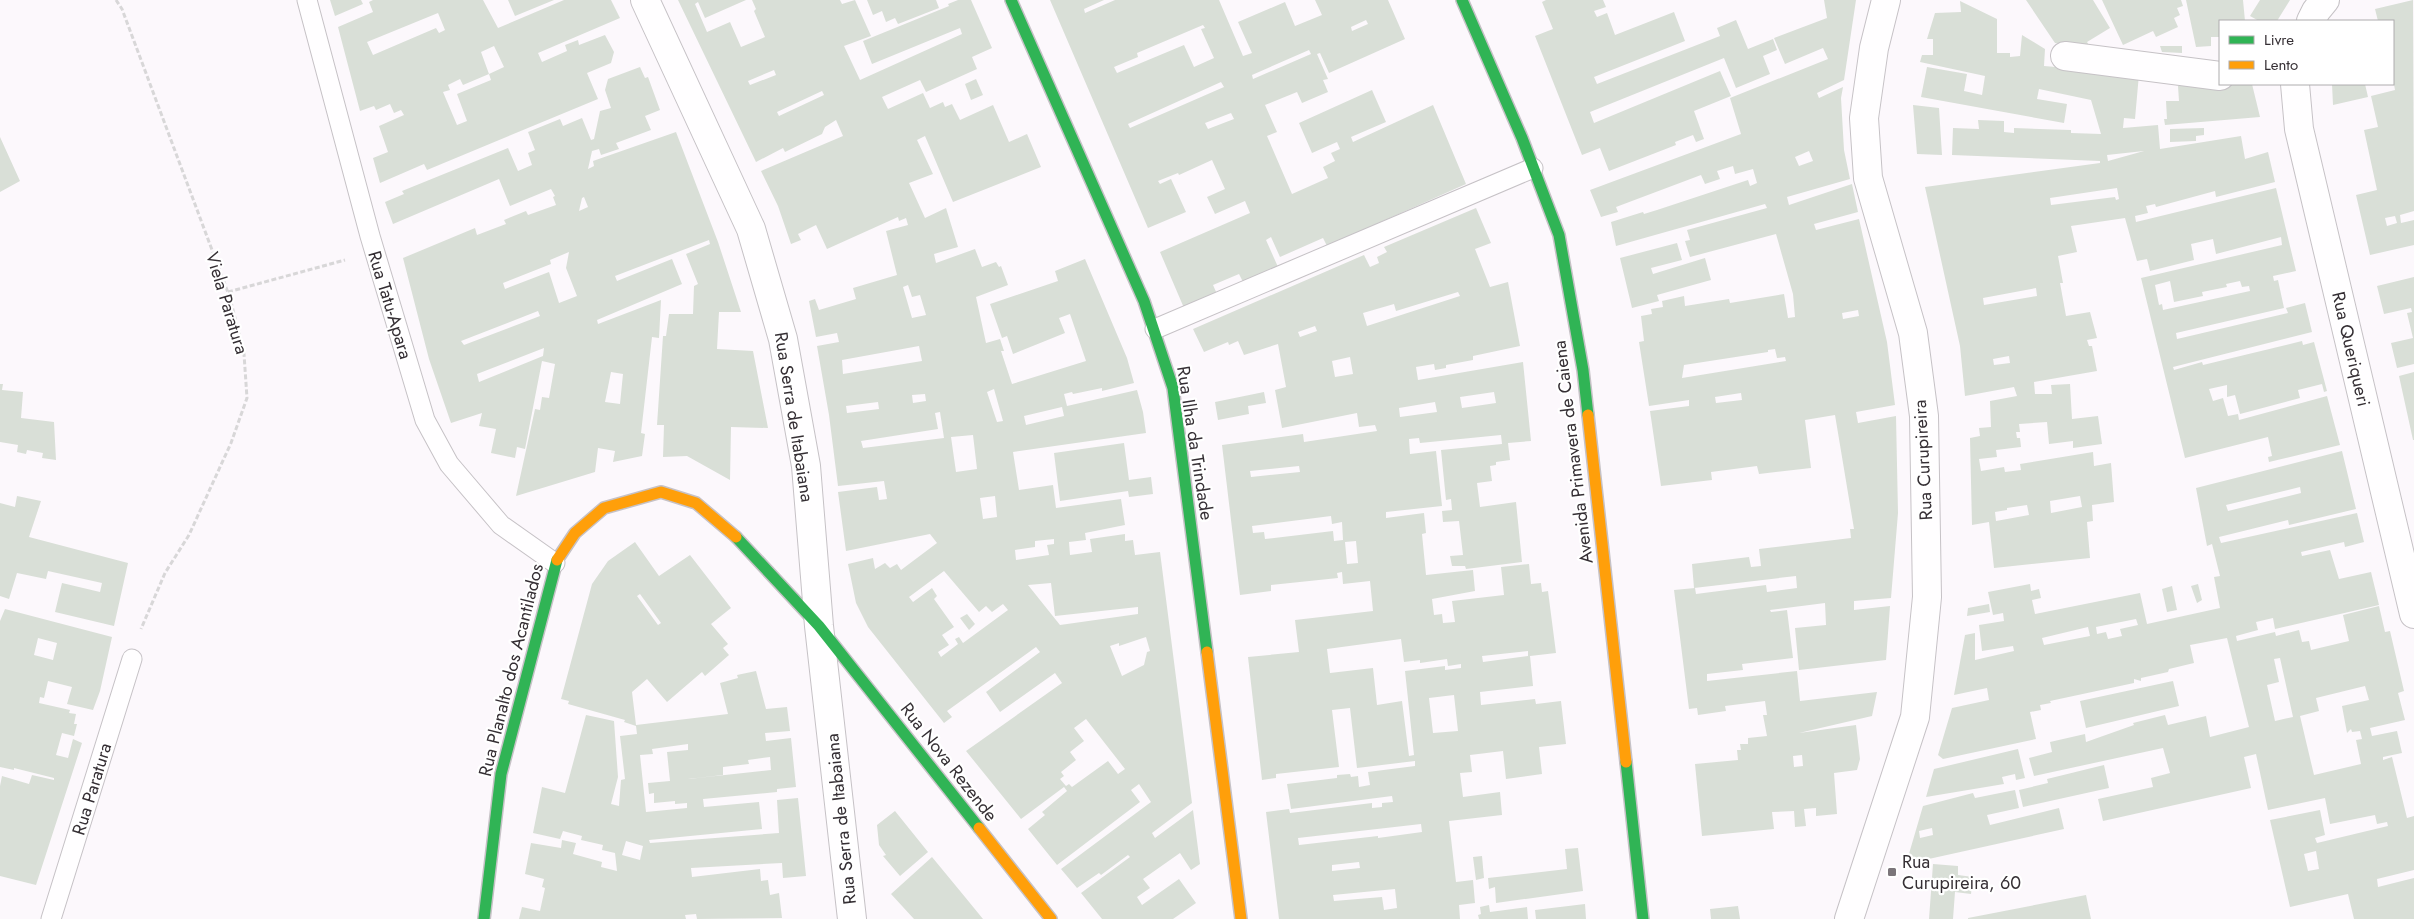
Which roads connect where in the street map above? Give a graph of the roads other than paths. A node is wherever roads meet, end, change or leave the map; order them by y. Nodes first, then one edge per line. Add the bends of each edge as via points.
1 (306, 0) edge
2 (645, 0) edge
3 (1011, 0) edge
4 (1462, 0) edge
5 (1886, 0) edge
6 (2326, 0) edge
7 (2311, 20) edge
8 (2065, 56) dead end
9 (2219, 76) edge
10 (2291, 85) edge
11 (1533, 168) junction
12 (1155, 329) junction
13 (555, 564) junction
14 (2410, 574) edge
15 (2414, 614) edge
16 (819, 626) junction
17 (132, 659) road end
18 (52, 919) edge
19 (484, 919) edge
20 (852, 919) edge
21 (1051, 919) edge
22 (1241, 919) edge
23 (1643, 919) edge
24 (1849, 919) edge

1 - 13 lane, Rua Tatu-Apara via 425,420 449,464 501,525
2 - 16 street, Rua Serra de Itabaiana via 751,229 783,339 806,466
3 - 12 street, Rua Ilha da Trindade
4 - 11 street, Avenida Primavera de Caiena
5 - 24 street, Rua Curupireira via 1874,48 1864,118 1868,178 1913,333 1924,416 1927,598 1915,717
6 - 7 street
8 - 9 street
10 - 14 street, Rua Queriqueri via 2299,129
11 - 12 lane
11 - 23 street, Avenida Primavera de Caiena via 1559,235 1583,370
12 - 22 street, Rua Ilha da Trindade via 1173,388
13 - 16 street, Rua Planalto dos Acantilados via 575,533 604,508 661,492 696,503 744,543
13 - 19 street, Rua Planalto dos Acantilados via 501,774
14 - 15 street, Rua Queriqueri
16 - 20 street, Rua Serra de Itabaiana
16 - 21 street, Rua Nova Rezende
17 - 18 lane, Rua Paratura

